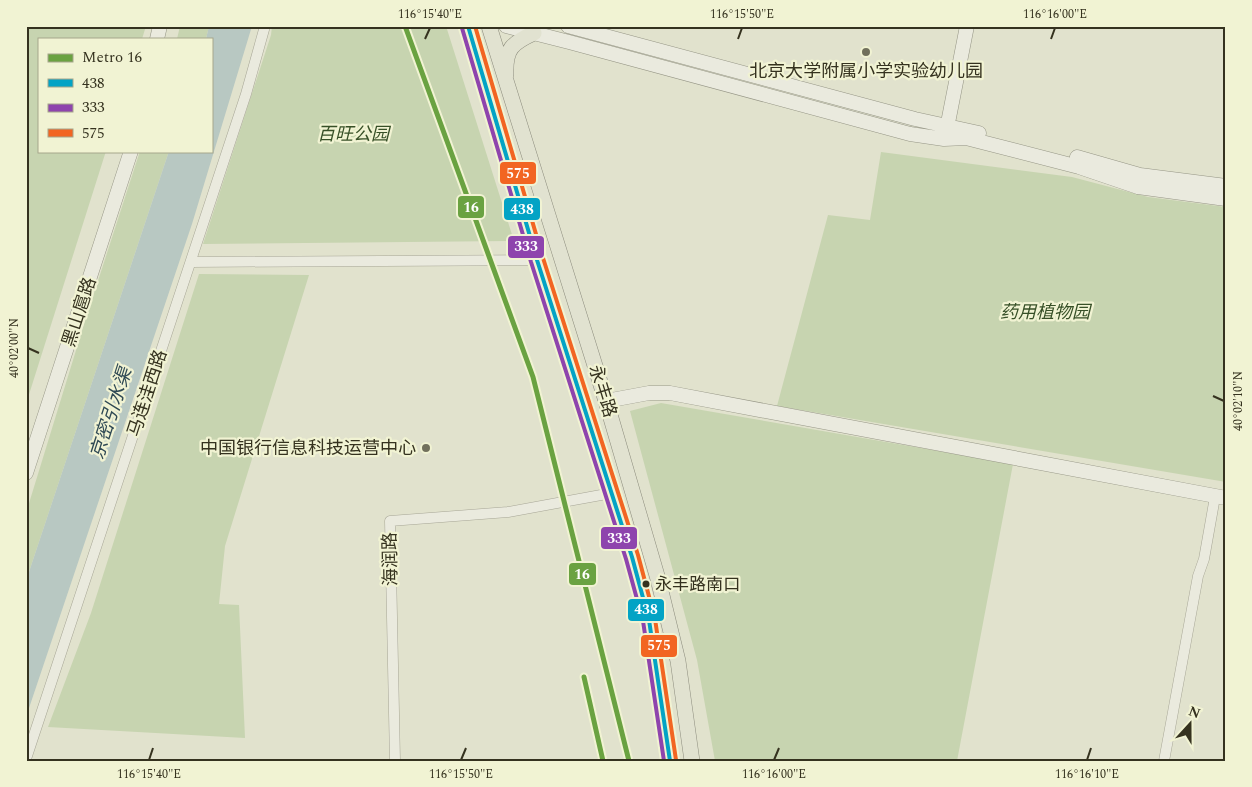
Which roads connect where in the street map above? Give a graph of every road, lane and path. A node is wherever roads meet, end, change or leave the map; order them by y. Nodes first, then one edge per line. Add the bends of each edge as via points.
1 (265, 26) edge
2 (468, 26) edge
3 (489, 26) edge
4 (506, 26) edge
5 (568, 26) edge
6 (967, 26) edge
7 (534, 33) junction
8 (506, 83) junction
9 (946, 132) junction
10 (121, 152) edge
11 (131, 152) edge
12 (1226, 186) edge
13 (1226, 199) edge
14 (537, 260) junction
15 (191, 262) junction
16 (606, 401) junction
17 (26, 443) edge
18 (26, 474) edge
19 (612, 493) junction
20 (1220, 497) edge
21 (26, 759) edge
22 (395, 761) edge
23 (670, 761) edge
24 (692, 761) edge
25 (1164, 761) edge

1 - 15 street, 马连洼西路
2 - 14 main road, 永丰路
3 - 8 main road, 永丰路
4 - 7 street
5 - 9 street
6 - 9 street
7 - 8 main road via 518,40 509,50
7 - 9 street via 910,134
8 - 16 main road, 永丰路
9 - 12 street via 1072,156 1140,175
9 - 13 street via 1079,166 1138,187
10 - 17 street, 黑山扈路
11 - 18 street, 黑山扈路
14 - 15 street
14 - 19 main road, 永丰路
15 - 21 street, 马连洼西路
16 - 20 street via 649,393 670,393
16 - 24 main road, 永丰路 via 670,626
19 - 22 street, 海润路 via 508,512 390,521
19 - 23 main road, 永丰路 via 649,620
20 - 25 street via 1198,576

